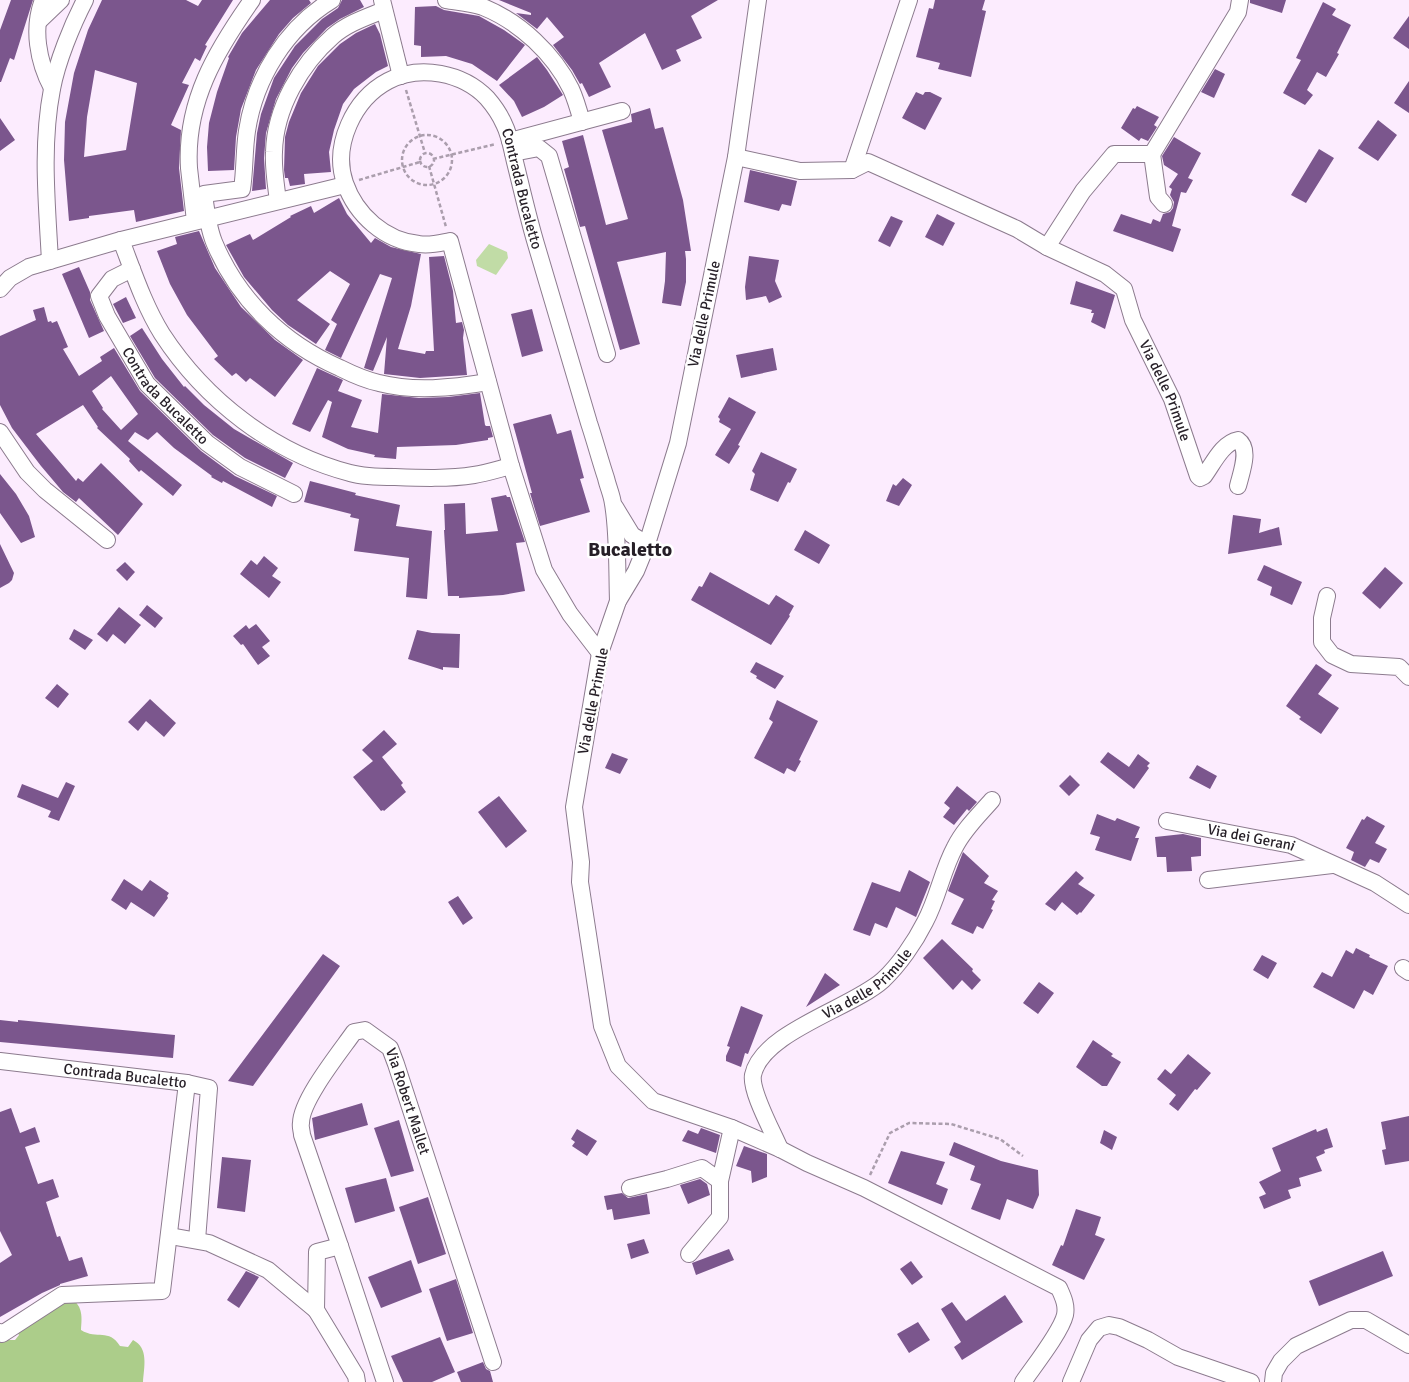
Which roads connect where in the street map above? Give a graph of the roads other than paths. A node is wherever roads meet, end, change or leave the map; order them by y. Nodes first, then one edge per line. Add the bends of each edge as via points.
1 (43, 0) edge
2 (61, 0) edge
3 (85, 0) edge
4 (252, 0) edge
5 (265, 0) edge
6 (332, 0) edge
7 (446, 0) edge
8 (758, 0) edge
9 (909, 0) edge
10 (1240, 0) edge
11 (387, 3) edge
12 (38, 22) junction
13 (403, 82) junction
14 (52, 88) junction
15 (622, 111) dead end
16 (582, 122) junction
17 (504, 144) junction
18 (1152, 154) junction
19 (736, 157) junction
20 (852, 170) junction
21 (353, 179) junction
22 (204, 194) junction
23 (278, 201) junction
24 (1164, 204) dead end
25 (201, 220) junction
26 (121, 240) junction
27 (1047, 247) junction
28 (50, 261) junction
29 (132, 269) junction
30 (0, 290) edge
31 (607, 354) dead end
32 (488, 382) junction
33 (0, 432) edge
34 (511, 466) junction
35 (1238, 486) dead end
36 (294, 494) dead end
37 (613, 504) junction
38 (107, 540) dead end
39 (647, 544) junction
40 (1327, 596) dead end
41 (618, 601) junction
42 (600, 653) junction
43 (1409, 677) edge
44 (992, 800) dead end
45 (1167, 821) dead end
46 (1332, 865) junction
47 (1208, 880) dead end
48 (1409, 905) edge
49 (0, 1061) edge
50 (187, 1083) junction
51 (732, 1128) junction
52 (780, 1149) junction
53 (720, 1181) junction
54 (630, 1188) dead end
55 (170, 1236) junction
56 (196, 1240) junction
57 (340, 1246) junction
58 (690, 1254) dead end
59 (316, 1310) junction
60 (0, 1332) edge
61 (1409, 1345) edge
62 (493, 1362) dead end
63 (357, 1382) edge
64 (385, 1382) edge
65 (1023, 1382) edge
66 (1071, 1382) edge
67 (1251, 1382) edge
68 (1273, 1382) edge

1 - 12 street
2 - 12 street
3 - 14 street
4 - 25 street via 226,36 203,80 194,112 189,167
5 - 22 street via 234,41 211,92 200,143
6 - 22 street via 314,11 288,39 262,77 247,133 242,189
7 - 16 street via 483,7 515,24 537,43 571,89
8 - 19 street, Via delle Primule
9 - 20 street
10 - 18 street via 1238,12
11 - 13 street
11 - 23 street via 334,35 301,72 277,126 274,151
12 - 14 street via 41,58
13 - 17 street, Contrada Bucaletto via 419,73 438,74 466,82 495,108 504,124
13 - 21 street, Contrada Bucaletto via 379,86 352,118 342,142 340,159
14 - 28 street via 46,143
15 - 16 street
16 - 17 street
17 - 31 street via 539,148 549,156
17 - 37 street, Contrada Bucaletto
18 - 24 street via 1158,197
18 - 27 street via 1114,154 1083,192
19 - 20 street, Via delle Primule via 800,171
19 - 39 street, Via delle Primule via 678,443
20 - 27 street, Via delle Primule via 868,162 1017,229
21 - 23 street
21 - 32 street, Contrada Bucaletto via 357,207 380,229 419,244 450,241
22 - 25 street
23 - 25 street
25 - 26 street
25 - 32 street via 247,300 277,329 327,362 378,383 401,387 451,387
26 - 28 street
26 - 29 street
27 - 35 street, Via delle Primule via 1105,274 1124,289 1133,320 1172,400 1198,476 1203,478 1225,447 1238,440 1244,449
28 - 30 street via 29,267 10,278
29 - 34 street via 162,333 190,371 230,411 288,449 350,473 368,476 423,478 474,475
29 - 36 street, Contrada Bucaletto via 112,279 99,296 107,316 147,384 207,444 240,466
32 - 34 street, Contrada Bucaletto
33 - 38 street via 26,472
34 - 42 street, Contrada Bucaletto via 544,570 570,614
37 - 39 street via 632,535
37 - 41 street
39 - 41 street, Via delle Primule
40 - 43 street via 1322,618 1322,642 1332,655 1350,664 1400,667
41 - 42 street, Via delle Primule
42 - 51 street, Via delle Primule via 574,808 581,862 580,882 602,1026 618,1066 653,1101
44 - 52 street, Via delle Primule via 968,826 954,848 926,921 883,980 859,997 812,1020 776,1043 761,1057 753,1075 754,1090
45 - 46 street, Via dei Gerani via 1291,846
46 - 47 street, Via dei Gerani
46 - 48 street, Via dei Gerani via 1375,883
49 - 50 street, Contrada Bucaletto
50 - 55 street, Contrada Bucaletto
50 - 56 street via 209,1088
51 - 52 street, Via delle Primule
51 - 53 street
52 - 65 street, Via delle Primule via 864,1188 1059,1288 1065,1301 1065,1314 1060,1327
53 - 54 street via 702,1168
53 - 58 street via 720,1217
55 - 56 street
55 - 60 street, Contrada Bucaletto via 162,1292 62,1295 2,1334
56 - 59 street via 268,1270
57 - 59 street via 317,1252
57 - 62 street, Via Robert Mallet via 300,1122 318,1084 354,1032 365,1030 390,1048
57 - 64 street, Via Robert Mallet
59 - 63 street
61 - 68 street via 1366,1320 1351,1320 1296,1346 1281,1361
66 - 67 street via 1089,1340 1099,1328 1109,1325 1148,1340 1178,1357

